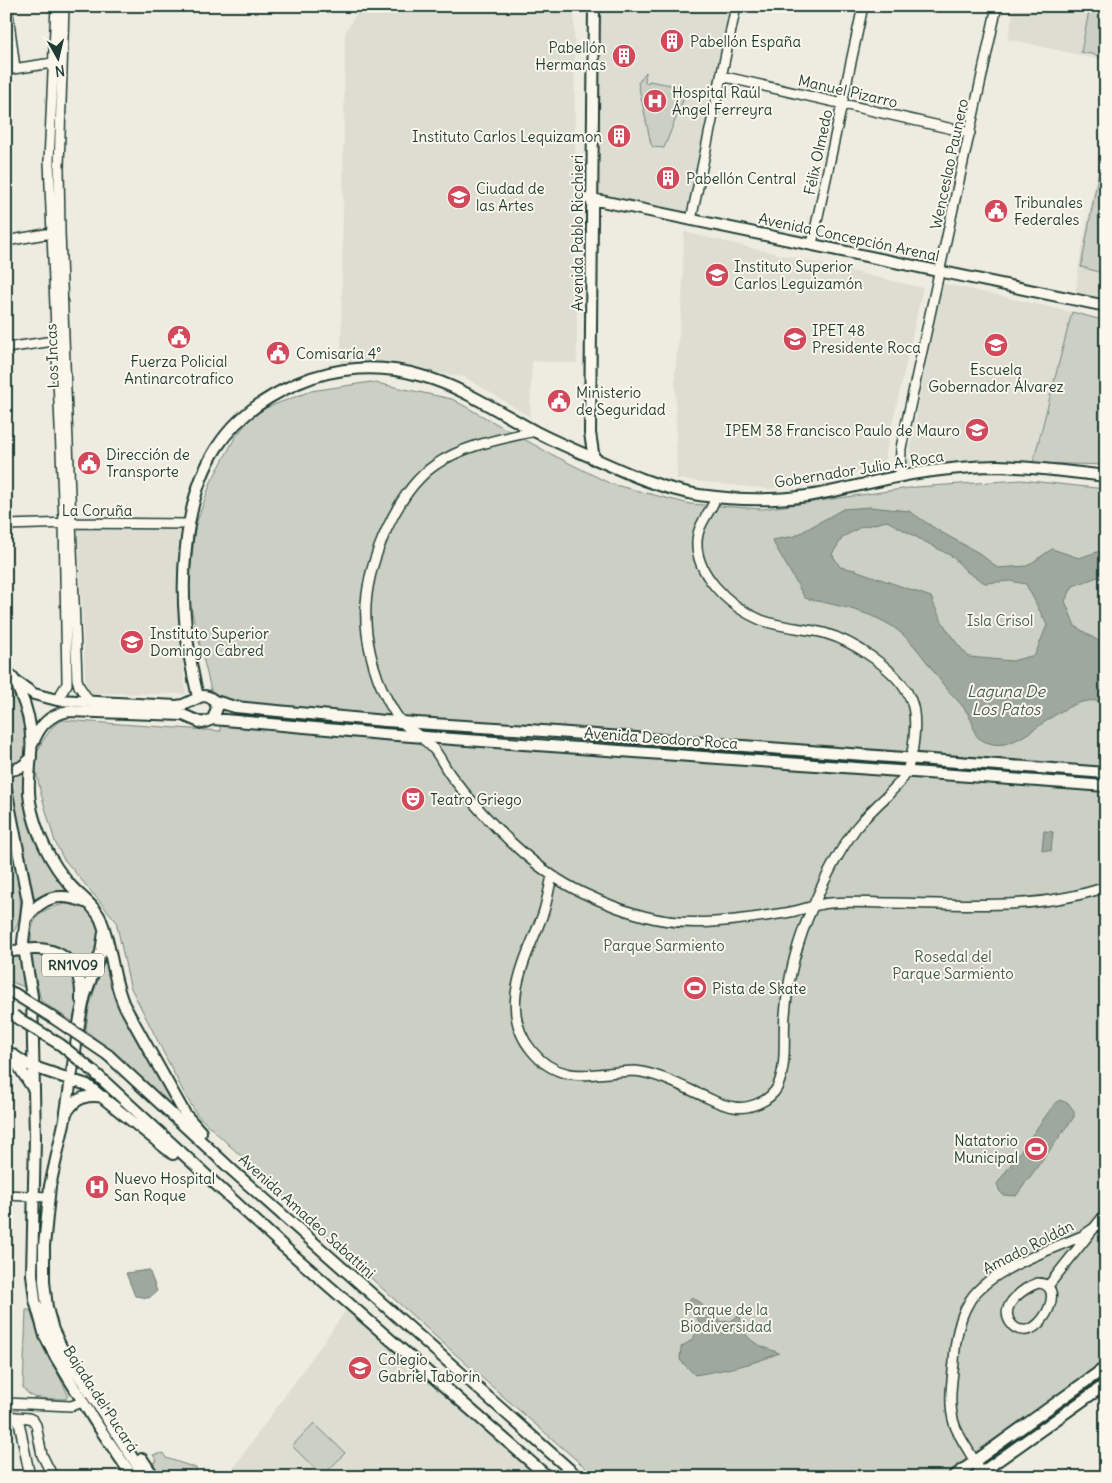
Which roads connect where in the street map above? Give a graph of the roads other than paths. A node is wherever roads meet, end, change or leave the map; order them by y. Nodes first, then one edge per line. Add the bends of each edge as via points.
1 (7, 6) edge
2 (56, 6) edge
3 (64, 6) edge
4 (589, 6) edge
5 (594, 6) edge
6 (736, 6) edge
7 (863, 6) edge
8 (996, 6) edge
9 (57, 62) junction
10 (11, 69) edge
11 (721, 76) junction
12 (842, 104) junction
13 (970, 133) junction
14 (590, 196) junction
15 (691, 218) junction
16 (56, 233) junction
17 (6, 241) edge
18 (813, 242) junction
19 (940, 268) junction
20 (1106, 301) edge
21 (1106, 306) edge
22 (60, 340) junction
23 (6, 348) edge
24 (535, 431) junction
25 (580, 452) junction
26 (594, 459) junction
27 (900, 476) junction
28 (1106, 476) edge
29 (716, 497) junction
30 (68, 523) junction
31 (188, 524) junction
32 (6, 525) edge
33 (9, 673) edge
34 (195, 698) junction
35 (57, 700) junction
36 (89, 701) junction
37 (214, 701) junction
38 (213, 719) junction
39 (194, 720) junction
40 (402, 722) junction
41 (420, 735) junction
42 (31, 753) junction
43 (910, 758) junction
44 (6, 770) edge
45 (906, 771) junction
46 (1106, 773) edge
47 (1106, 786) edge
48 (6, 789) edge
49 (552, 876) junction
50 (1106, 887) edge
51 (86, 902) junction
52 (812, 906) junction
53 (26, 919) junction
54 (104, 932) junction
55 (24, 950) junction
56 (6, 952) edge
57 (11, 992) edge
58 (10, 1014) edge
59 (80, 1018) junction
60 (8, 1051) edge
61 (34, 1067) junction
62 (71, 1079) junction
63 (34, 1091) junction
64 (104, 1097) junction
65 (66, 1115) junction
66 (233, 1171) junction
67 (212, 1182) junction
68 (6, 1195) edge
69 (34, 1196) junction
70 (48, 1198) junction
71 (1106, 1213) edge
72 (1094, 1228) junction
73 (1048, 1286) junction
74 (1106, 1367) edge
75 (1105, 1384) edge
76 (94, 1400) junction
77 (83, 1402) junction
78 (6, 1403) edge
79 (11, 1416) edge
80 (94, 1420) junction
81 (974, 1462) junction
82 (979, 1476) edge
83 (30, 1477) edge
84 (53, 1477) edge
85 (125, 1477) edge
86 (134, 1477) edge
87 (145, 1477) edge
88 (154, 1477) edge
89 (548, 1477) edge
90 (578, 1477) edge
91 (953, 1477) edge

1 - 10 street
2 - 9 street, Los Incas
3 - 9 street, Los Incas
4 - 14 main road, Avenida Pablo Ricchieri
5 - 14 main road, Avenida Pablo Ricchieri
6 - 11 street
7 - 12 street, Félix Olmedo
8 - 13 street, Wenceslao Paunero
9 - 10 street
9 - 16 street, Los Incas via 59,168
11 - 12 street, Manuel Pizarro
11 - 15 street
12 - 13 street, Manuel Pizarro
12 - 18 street, Félix Olmedo
13 - 19 street, Wenceslao Paunero
14 - 15 main road, Avenida Concepción Arenal
14 - 25 main road, Avenida Pablo Ricchieri via 584,440
14 - 26 main road, Avenida Pablo Ricchieri via 590,433
15 - 18 main road, Avenida Concepción Arenal
16 - 17 street
16 - 22 street, Los Incas
18 - 19 main road, Avenida Concepción Arenal
19 - 20 main road, Avenida Concepción Arenal
19 - 21 main road, Avenida Concepción Arenal
19 - 27 street, Wenceslao Paunero via 901,448
22 - 23 street
22 - 30 street, Los Incas
24 - 25 main road
24 - 31 main road via 426,377 373,369 320,374 271,396 232,427 202,473
24 - 40 street via 473,447 437,464 408,492 388,527 368,588 366,618 371,652 381,684
25 - 26 main road, Gobernador Julio A. Roca
26 - 29 main road, Gobernador Julio A. Roca via 665,487
27 - 28 main road, Gobernador Julio A. Roca via 996,466
27 - 29 main road, Gobernador Julio A. Roca via 805,496 766,500
29 - 43 street via 701,524 697,543 701,562 713,584 728,599 762,620 838,638 891,671 906,689 914,710
30 - 31 street, La Coruña
30 - 32 street, La Coruña
30 - 35 street, Los Incas via 67,684
30 - 36 street, Los Incas via 77,678
31 - 34 main road via 184,617
33 - 35 main road, Avenida Deodoro Roca via 34,694
33 - 42 main road via 27,710
34 - 36 main road, Avenida Deodoro Roca via 177,706
34 - 37 main road, Avenida Deodoro Roca via 207,696
34 - 39 main road via 190,710
35 - 36 main road, Avenida Deodoro Roca
37 - 38 main road via 217,708
37 - 40 main road, Avenida Deodoro Roca via 235,707
38 - 39 main road, Avenida Deodoro Roca via 206,723
38 - 41 main road, Avenida Deodoro Roca
39 - 42 main road, Avenida Deodoro Roca via 183,715 64,712 42,725
40 - 41 street
40 - 43 main road, Avenida Deodoro Roca
41 - 45 main road, Avenida Deodoro Roca
41 - 49 street via 454,780 503,834
42 - 44 main road via 20,768
42 - 51 main road via 31,809 44,845 56,868
43 - 45 street
43 - 46 main road, Avenida Deodoro Roca
45 - 47 main road, Avenida Deodoro Roca
45 - 52 street via 902,780 856,829
48 - 53 main road, Bajada del Pucará via 25,881
49 - 52 street via 607,903 666,920 717,922 794,912
49 - 52 street via 546,905 515,993 518,1027 530,1049 547,1065 568,1074 644,1072 735,1108 765,1100 779,1085 789,987 798,946
50 - 52 street via 1028,903 831,903
51 - 53 main road via 69,896 50,898 36,906
51 - 54 main road via 98,915
53 - 55 main road, Bajada del Pucará
54 - 59 main road, Bajada del Pucará
54 - 66 main road via 121,998 137,1030 185,1114
55 - 56 main road, RN1V09
55 - 59 main road, RN1V09 via 50,950 72,963 81,986
55 - 61 main road, Bajada del Pucará via 31,988
57 - 66 main road, Avenida Amadeo Sabattini, bridge via 108,1055
58 - 67 main road, bridge via 61,1045 94,1072
59 - 62 main road, Bajada del Pucará / RN1V09
60 - 61 main road
60 - 63 main road
61 - 62 main road
61 - 63 main road, Bajada del Pucará
62 - 64 main road
62 - 65 main road, Bajada del Pucará / RN1V09
63 - 69 main road, Bajada del Pucará
64 - 65 main road via 86,1096 74,1102
64 - 67 main road
65 - 70 main road, Bajada del Pucará / RN1V09
66 - 90 main road, Avenida Amadeo Sabattini
67 - 89 main road
68 - 69 street
69 - 70 street
69 - 77 main road, Bajada del Pucará via 32,1274 38,1310 50,1346
70 - 76 main road, Bajada del Pucará / RN1V09 via 43,1266 45,1295 64,1353
71 - 72 street, Amado Roldán
72 - 73 street, Amado Roldán
72 - 81 street, Amado Roldán via 1005,1271 973,1295 968,1303 956,1340 951,1404 956,1429
73 - 73 street via 1052,1298 1038,1325 1027,1330 1013,1326 1007,1315 1010,1303 1034,1284
74 - 81 main road
75 - 82 main road
76 - 87 main road, Bajada del Pucará / RN1V09
76 - 88 main road via 116,1424
77 - 78 street via 71,1406
77 - 80 main road, Bajada del Pucará
79 - 83 street via 19,1422
79 - 84 street via 33,1420 42,1455
80 - 85 main road
80 - 86 main road, Bajada del Pucará
81 - 82 street, Amado Roldán
81 - 91 main road

